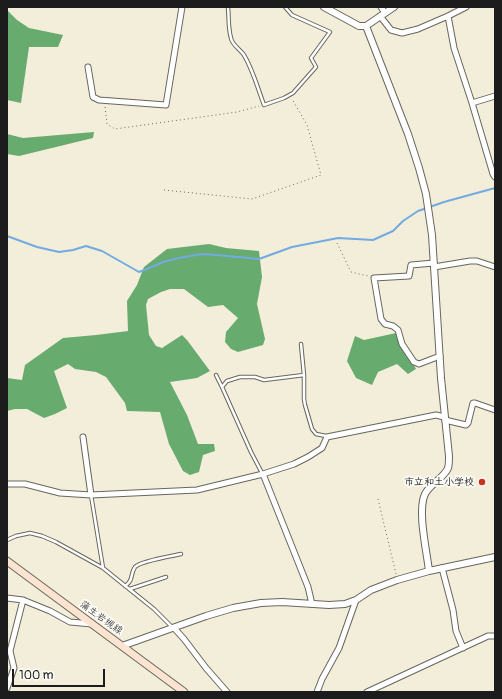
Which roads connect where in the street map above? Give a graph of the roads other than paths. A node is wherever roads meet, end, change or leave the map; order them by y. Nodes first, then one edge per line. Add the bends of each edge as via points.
1 (182, 7) edge
2 (228, 7) edge
3 (285, 7) edge
4 (324, 7) edge
5 (381, 7) edge
6 (394, 7) edge
7 (466, 7) edge
8 (383, 14) junction
9 (448, 16) junction
10 (366, 26) junction
11 (88, 67) dead end
12 (495, 96) edge
13 (472, 103) junction
14 (495, 177) edge
15 (434, 265) junction
16 (495, 267) edge
17 (301, 344) dead end
18 (440, 356) junction
19 (216, 375) dead end
20 (304, 375) junction
21 (222, 387) junction
22 (495, 410) edge
23 (444, 418) junction
24 (83, 437) dead end
25 (327, 437) junction
26 (262, 474) junction
27 (7, 484) edge
28 (91, 495) junction
29 (7, 540) edge
30 (181, 554) dead end
31 (495, 557) edge
32 (7, 561) edge
33 (103, 568) junction
34 (442, 568) junction
35 (430, 571) junction
36 (166, 577) dead end
37 (125, 586) junction
38 (130, 590) junction
39 (7, 598) edge
40 (23, 600) junction
41 (356, 600) junction
42 (312, 604) junction
43 (92, 624) junction
44 (174, 628) junction
45 (495, 636) edge
46 (122, 646) junction
47 (463, 648) junction
48 (7, 688) edge
49 (184, 692) edge
50 (227, 692) edge
51 (317, 692) edge
52 (367, 692) edge

1 - 11 street via 166,105 99,100 93,97
2 - 3 lane via 232,43 239,48 249,64 264,105 293,93 316,67 311,58 330,32 292,15
4 - 10 street via 359,26
5 - 8 street
6 - 8 street
7 - 9 street
8 - 9 street via 390,30 402,33
8 - 10 street
9 - 13 street via 454,48
10 - 15 street via 419,168 426,194
12 - 13 street
13 - 14 street
15 - 16 street via 477,261
15 - 18 street
15 - 18 street via 411,265 409,276 374,278 381,319 385,324 398,330 402,344 414,362 419,364
17 - 20 lane
18 - 23 street
19 - 21 lane
20 - 21 lane via 264,380 255,376 240,377 227,381
20 - 25 lane via 304,399 312,429 316,434
21 - 26 lane
22 - 23 street via 473,403 466,425
23 - 25 street via 436,415
23 - 35 street via 449,468 425,494 422,505 422,522
24 - 28 street
25 - 26 street via 322,448 301,461
26 - 28 street via 197,490
26 - 42 street via 308,587
27 - 28 street via 25,484 60,493
28 - 33 lane
29 - 33 lane via 30,533 42,536
30 - 37 lane via 138,564 130,582
31 - 34 street
32 - 43 main road, 蒲生岩槻線
33 - 37 lane
34 - 35 street
34 - 47 street via 456,631
35 - 41 street via 371,590
36 - 38 lane
37 - 38 lane
38 - 44 lane
39 - 40 street
40 - 43 street via 70,622
40 - 48 street via 10,651 14,668
41 - 42 street via 345,604
41 - 51 street via 339,648
42 - 44 street via 261,603 233,608
43 - 46 main road, 蒲生岩槻線
44 - 46 street
44 - 50 street
45 - 47 street via 488,636
46 - 49 main road, 蒲生岩槻線
47 - 52 street

